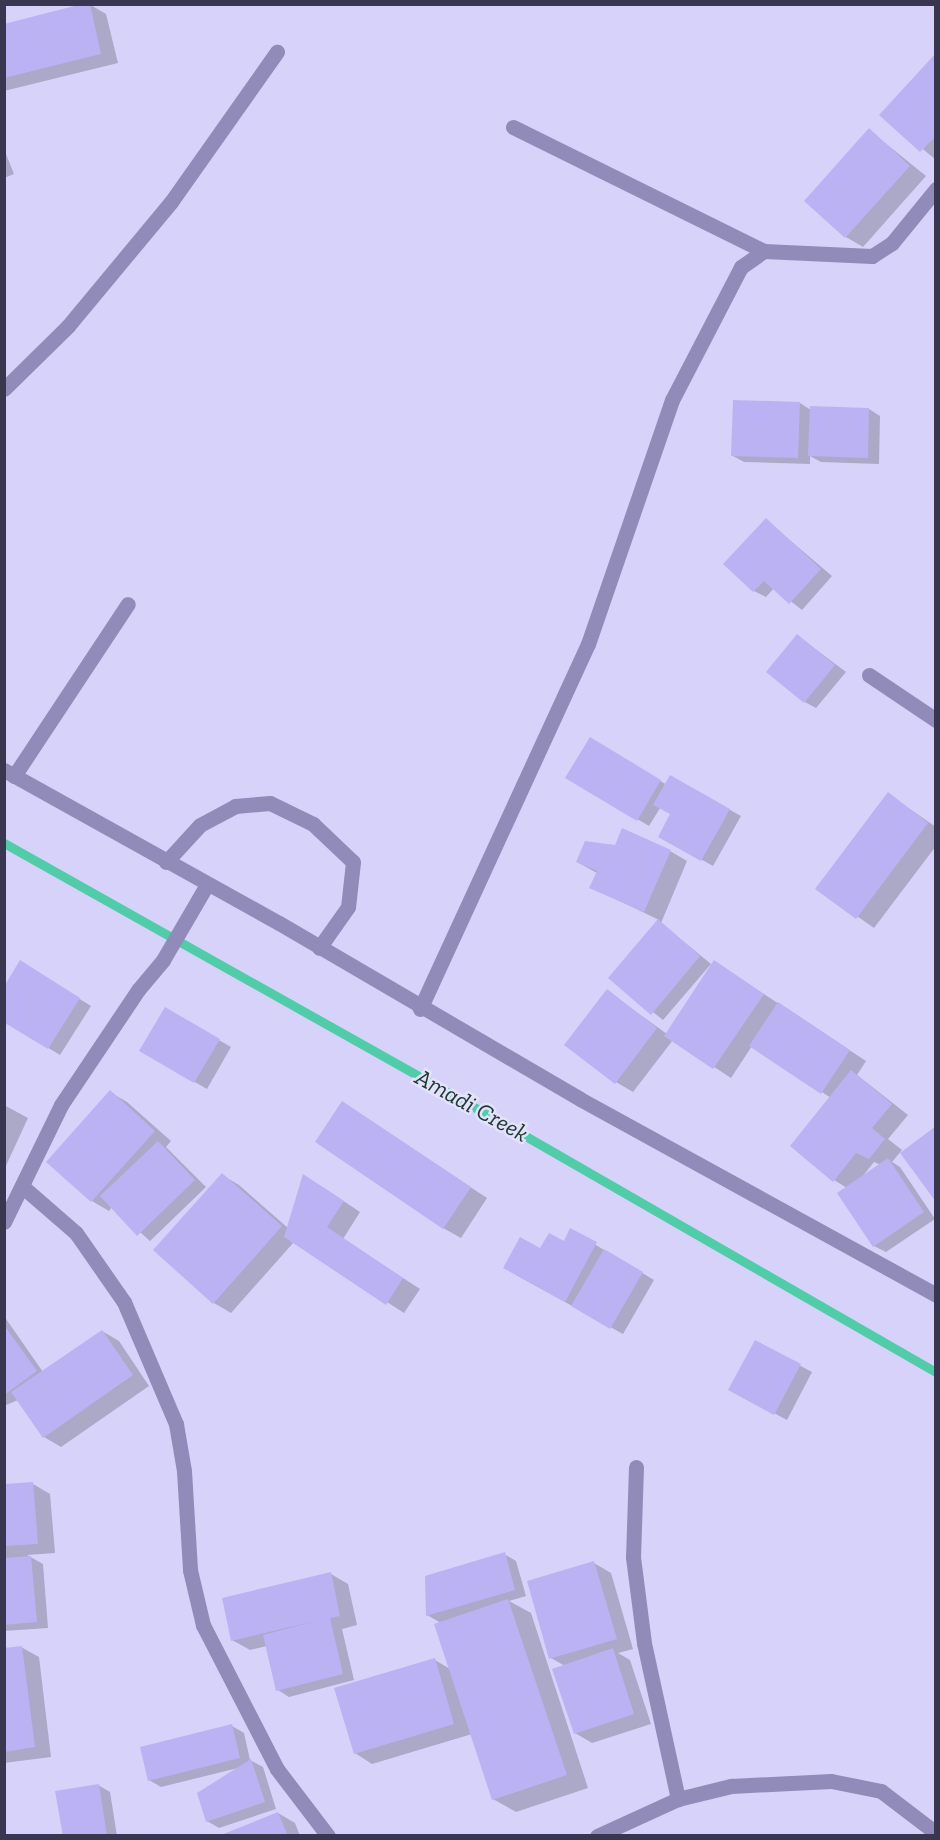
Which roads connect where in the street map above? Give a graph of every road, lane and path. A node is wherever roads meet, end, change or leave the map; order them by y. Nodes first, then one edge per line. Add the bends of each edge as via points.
1 (277, 52) dead end
2 (513, 127) dead end
3 (936, 189) edge
4 (764, 250) junction
5 (4, 389) edge
6 (128, 604) dead end
7 (869, 675) dead end
8 (936, 720) edge
9 (9, 773) edge
10 (166, 862) junction
11 (206, 886) junction
12 (319, 948) junction
13 (420, 1009) junction
14 (22, 1187) junction
15 (4, 1222) edge
16 (936, 1295) edge
17 (636, 1467) dead end
18 (678, 1799) junction
19 (936, 1833) edge
20 (327, 1836) edge
21 (597, 1836) edge

1 - 5 street via 171,202 68,326
2 - 4 street
3 - 4 street via 892,243 872,256
4 - 13 street via 741,267 672,400 588,644
6 - 9 street
7 - 8 street
9 - 10 street
10 - 11 street
10 - 12 street via 200,825 235,806 270,803 313,824 353,862 348,908
11 - 12 street
11 - 14 street via 163,960 61,1105
12 - 13 street
13 - 16 street
14 - 15 street
14 - 20 street via 76,1233 124,1302 176,1424 184,1472 190,1570 203,1625 277,1769
17 - 18 street via 633,1557 644,1643
18 - 19 street via 731,1786 831,1781 881,1791
18 - 21 street

